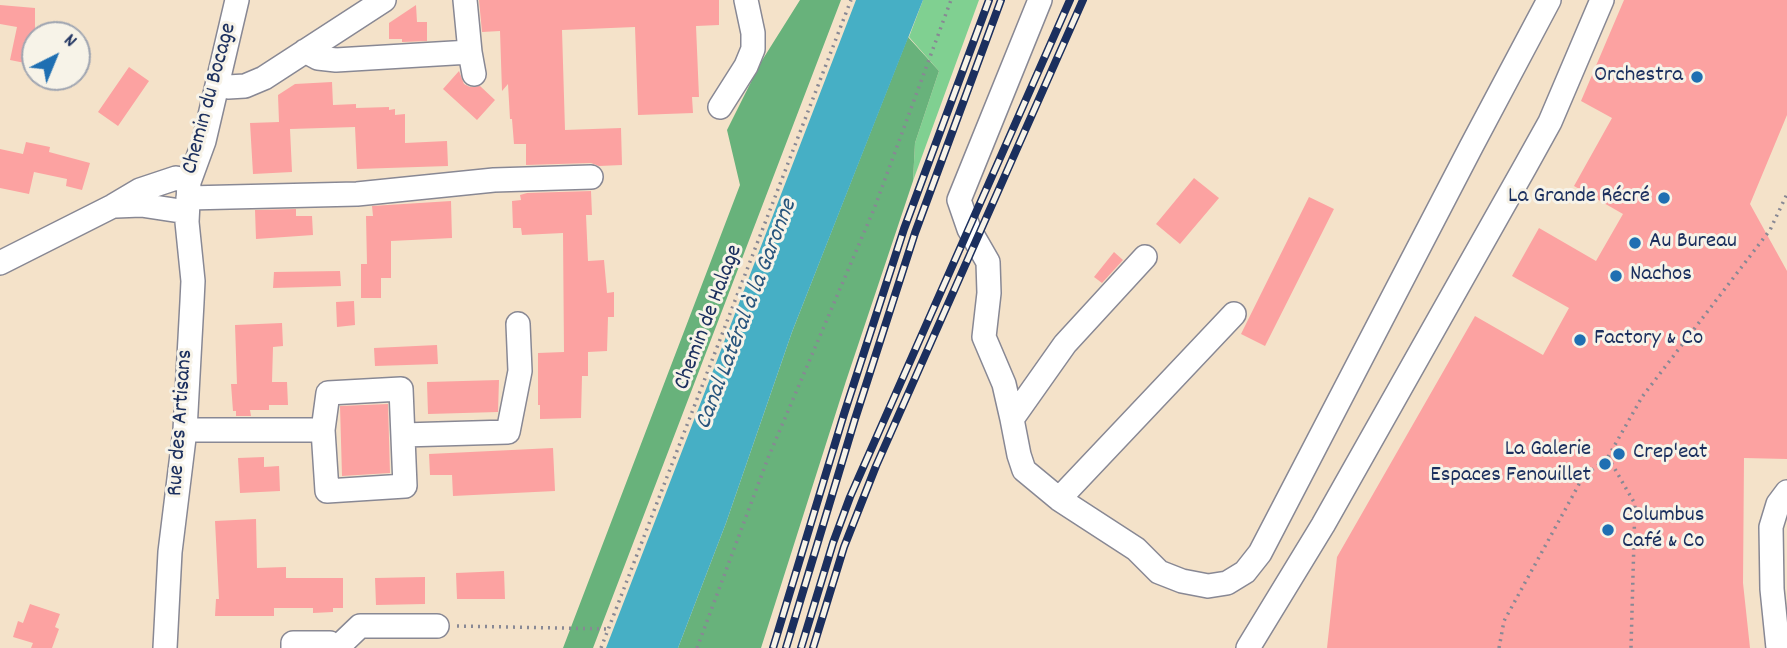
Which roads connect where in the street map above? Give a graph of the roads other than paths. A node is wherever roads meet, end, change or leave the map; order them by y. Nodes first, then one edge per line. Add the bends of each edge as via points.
1 (237, 0) edge
2 (384, 0) edge
3 (465, 0) edge
4 (746, 0) edge
5 (1040, 0) edge
6 (1549, 0) edge
7 (1602, 0) edge
8 (305, 51) junction
9 (218, 84) junction
10 (720, 107) dead end
11 (590, 177) dead end
12 (188, 197) junction
13 (113, 206) junction
14 (1145, 257) dead end
15 (0, 263) edge
16 (1234, 314) dead end
17 (518, 324) dead end
18 (1012, 419) junction
19 (185, 430) junction
20 (323, 430) junction
21 (403, 435) junction
22 (1787, 492) edge
23 (1059, 499) junction
24 (437, 626) road end
25 (165, 648) edge
26 (293, 648) edge
27 (330, 648) edge
28 (337, 648) edge
29 (1248, 648) edge
30 (1777, 648) edge

1 - 9 street, Chemin du Bocage
2 - 8 street
3 - 8 street via 472,63 335,60
4 - 10 street via 752,49
5 - 18 street via 959,200 988,262 984,337 1004,384
6 - 23 street via 1260,553 1245,572 1227,583 1208,586 1171,577
7 - 29 street via 1550,122 1323,526
8 - 9 street via 245,86
9 - 12 street, Chemin du Bocage
11 - 12 street via 494,180 357,194
12 - 13 street
12 - 13 street via 176,178 140,190
12 - 19 street, Rue des Artisans via 192,281
13 - 15 street
14 - 18 street via 1065,344
16 - 23 street
17 - 21 street via 520,371 508,432
18 - 23 street via 1024,470
19 - 20 street
19 - 25 street, Rue des Artisans via 170,552
20 - 21 street via 328,393 401,389
20 - 21 street via 327,491 405,486
22 - 30 street via 1778,503 1771,527
24 - 28 street via 360,626
26 - 27 street via 293,643 330,643

